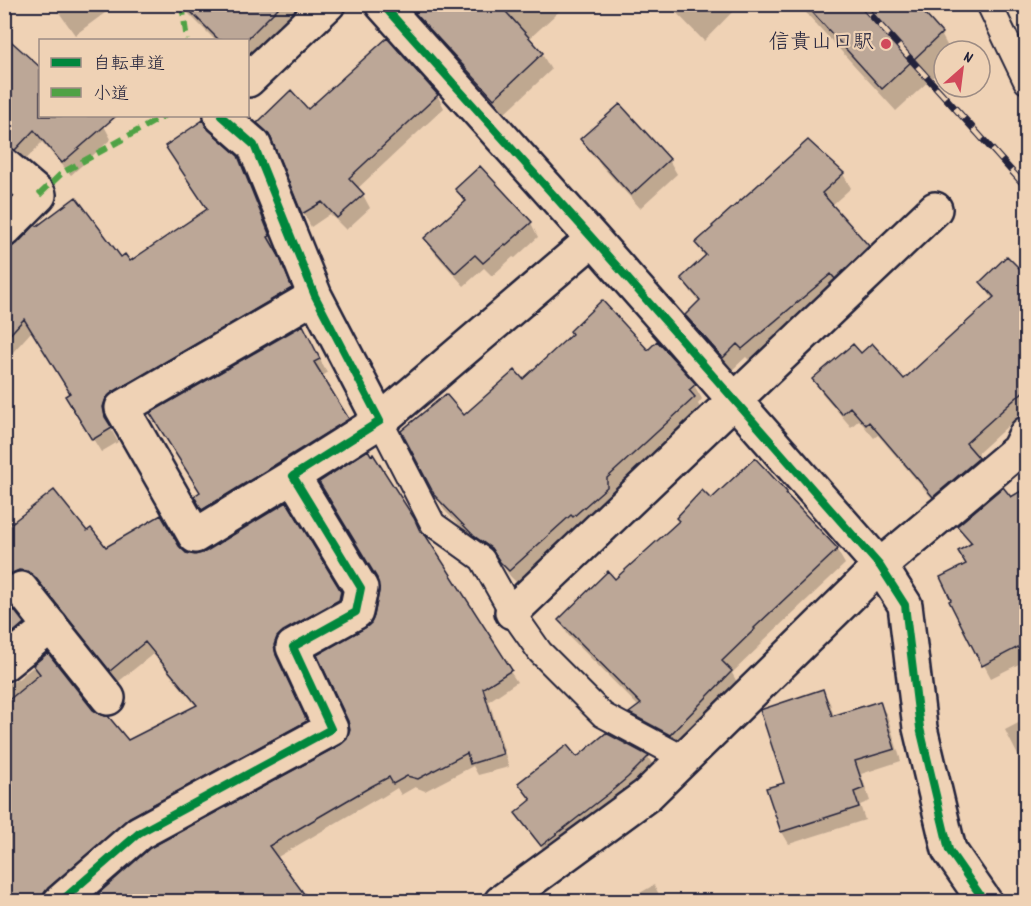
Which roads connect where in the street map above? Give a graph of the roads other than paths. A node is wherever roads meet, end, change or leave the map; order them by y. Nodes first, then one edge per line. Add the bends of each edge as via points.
1 (328, 4) edge
2 (382, 4) edge
3 (989, 4) edge
4 (249, 79) edge
5 (1026, 81) edge
6 (222, 117) edge
7 (4, 165) edge
8 (935, 209) dead end
9 (4, 230) edge
10 (593, 239) junction
11 (315, 296) junction
12 (734, 401) junction
13 (380, 421) junction
14 (1026, 434) edge
15 (293, 476) junction
16 (880, 566) junction
17 (21, 589) dead end
18 (512, 612) junction
19 (51, 626) junction
20 (4, 664) edge
21 (108, 698) dead end
22 (685, 759) junction
23 (60, 902) edge
24 (501, 902) edge
25 (985, 902) edge

1 - 4 street
2 - 10 street
3 - 5 lane
6 - 11 street via 254,145
7 - 9 street via 39,195
8 - 12 street
10 - 12 street
10 - 13 street
11 - 13 street
11 - 15 street via 122,408 195,536
12 - 16 street
12 - 18 street
13 - 15 street
13 - 18 lane via 433,524 482,559
14 - 16 street via 1018,450
15 - 23 street via 362,588 356,612 293,647 331,729 139,833
16 - 22 street
16 - 25 street via 905,605 920,728 949,850
17 - 19 street
18 - 22 lane via 540,652 603,715
19 - 20 street
19 - 21 street
22 - 24 street via 647,795

